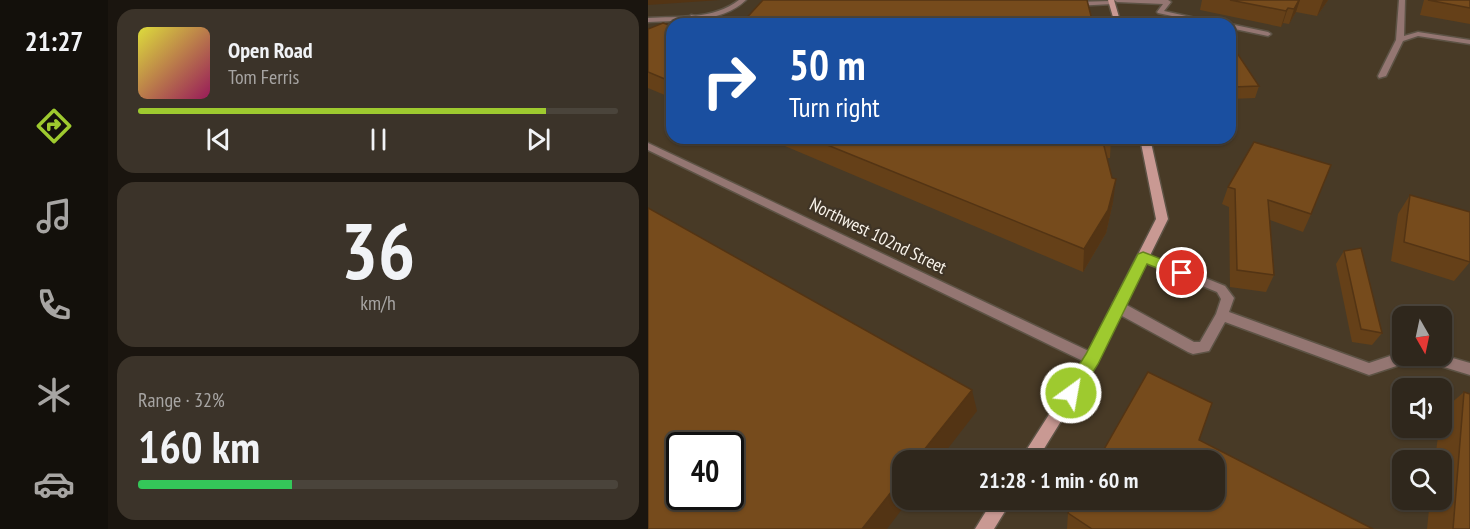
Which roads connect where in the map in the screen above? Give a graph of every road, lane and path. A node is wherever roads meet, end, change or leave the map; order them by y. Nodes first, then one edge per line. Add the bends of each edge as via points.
1 (743, 0) edge
2 (1402, 0) edge
3 (1113, 1) edge
4 (1170, 1) edge
5 (1064, 4) edge
6 (701, 18) edge
7 (1117, 18) edge
8 (1190, 18) edge
9 (648, 20) edge
10 (666, 20) edge
11 (1236, 27) edge
12 (1268, 34) dead end
13 (1400, 40) junction
14 (1470, 42) edge
15 (1382, 76) dead end
16 (1146, 144) edge
17 (648, 146) edge
18 (1143, 257) junction
19 (1118, 307) junction
20 (1222, 315) junction
21 (1092, 359) junction
22 (1392, 362) edge
23 (1452, 364) edge
24 (1470, 369) edge
25 (1034, 450) edge
26 (996, 510) edge
27 (984, 529) edge

1 - 6 street via 728,11
2 - 13 street
3 - 4 street
3 - 5 street
3 - 7 street
4 - 8 street via 1160,12
9 - 10 street
11 - 12 street
13 - 14 street via 1418,34
13 - 15 street
16 - 18 street via 1162,219
17 - 21 street, Northwest 102nd Street
18 - 19 street
18 - 20 street via 1221,289 1228,298
19 - 20 street via 1193,348 1204,347
19 - 21 street
20 - 22 street via 1369,369
21 - 25 street
23 - 24 street
26 - 27 street

